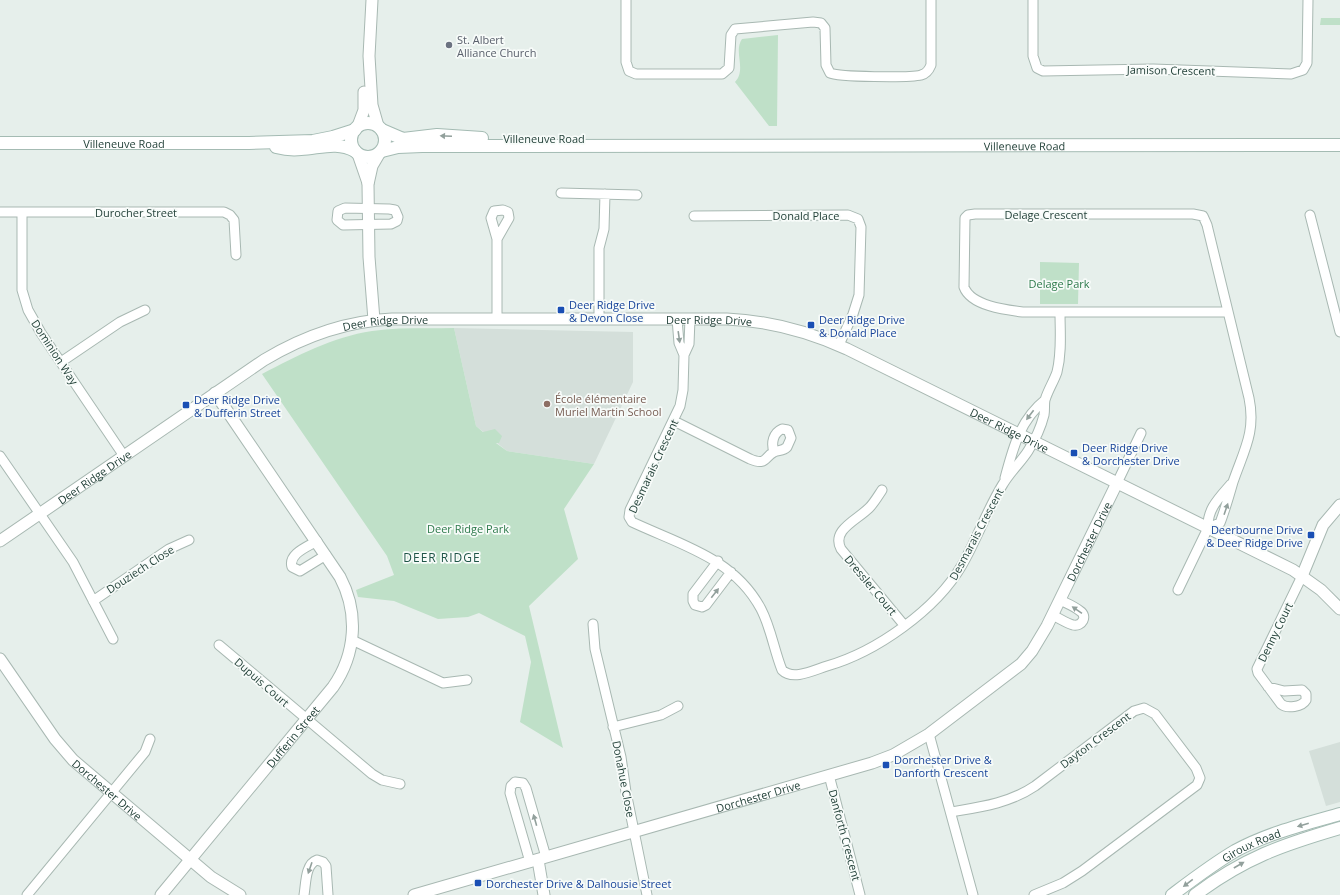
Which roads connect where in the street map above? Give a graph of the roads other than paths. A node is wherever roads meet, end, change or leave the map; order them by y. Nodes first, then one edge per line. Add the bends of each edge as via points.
1 (372, 0) edge
2 (626, 0) edge
3 (931, 0) edge
4 (1033, 0) edge
5 (1308, 0) edge
6 (369, 56) junction
7 (356, 128) junction
8 (380, 128) junction
9 (0, 143) edge
10 (249, 143) junction
11 (709, 144) junction
12 (1340, 145) edge
13 (356, 152) junction
14 (380, 152) junction
15 (368, 184) junction
16 (561, 193) dead end
17 (605, 194) junction
18 (636, 195) dead end
19 (368, 208) junction
20 (0, 212) edge
21 (22, 212) junction
22 (1310, 215) dead end
23 (694, 216) dead end
24 (368, 224) junction
25 (497, 239) dead end
26 (236, 256) dead end
27 (145, 310) dead end
28 (1060, 312) junction
29 (1227, 312) junction
30 (497, 318) junction
31 (599, 319) junction
32 (676, 319) junction
33 (690, 319) junction
34 (374, 320) junction
35 (1340, 332) edge
36 (839, 345) junction
37 (684, 355) junction
38 (61, 362) junction
39 (215, 393) junction
40 (1045, 400) junction
41 (674, 421) junction
42 (1141, 433) dead end
43 (1018, 434) junction
44 (1033, 441) junction
45 (774, 452) dead end
46 (0, 456) edge
47 (124, 456) junction
48 (1233, 482) junction
49 (1003, 483) junction
50 (1117, 483) junction
51 (882, 490) dead end
52 (1340, 505) edge
53 (39, 514) junction
54 (1208, 528) junction
55 (0, 540) edge
56 (189, 540) dead end
57 (317, 541) junction
58 (326, 555) junction
59 (718, 561) junction
60 (731, 572) junction
61 (1302, 576) junction
62 (1178, 590) dead end
63 (1060, 600) junction
64 (93, 601) junction
65 (1340, 608) edge
66 (1052, 615) junction
67 (593, 624) dead end
68 (904, 625) junction
69 (113, 639) dead end
70 (352, 640) junction
71 (219, 645) dead end
72 (1, 663) edge
73 (467, 680) dead end
74 (1268, 687) dead end
75 (678, 706) dead end
76 (306, 719) junction
77 (614, 727) junction
78 (930, 734) junction
79 (150, 739) dead end
80 (829, 775) junction
81 (400, 784) dead end
82 (111, 794) junction
83 (951, 812) junction
84 (1340, 814) edge
85 (1340, 828) edge
86 (634, 832) junction
87 (190, 860) junction
88 (538, 860) junction
89 (441, 891) edge
90 (27, 895) edge
91 (161, 895) edge
92 (240, 895) edge
93 (304, 895) edge
94 (328, 895) edge
95 (414, 895) edge
96 (544, 895) edge
97 (647, 895) edge
98 (860, 895) edge
99 (973, 895) edge
100 (1034, 895) edge
101 (1172, 895) edge
102 (1195, 895) edge

1 - 6 street
2 - 3 street via 626,62 629,71 636,74 722,74 729,68 731,35 735,30 813,22 821,23 825,28 826,64 830,73 839,76 918,76 928,70 931,65
4 - 5 street, Jamison Crescent via 1033,59 1037,68 1043,71 1153,69 1291,74 1303,70 1307,63
6 - 7 street via 364,82 364,110
6 - 8 street via 372,105
7 - 8 main road via 368,123
7 - 10 main road, Villeneuve Road via 313,141
7 - 13 main road via 351,140
11 -> 8 main road, Villeneuve Road via 606,139 474,138 445,135 403,139
8 - 14 main road via 386,139
9 - 10 main road, Villeneuve Road
10 - 13 main road, Villeneuve Road via 299,150 339,145
11 - 12 main road, Villeneuve Road
11 - 14 main road, Villeneuve Road via 398,146
13 - 14 main road via 366,157
13 - 15 street
14 - 15 street via 372,166
15 - 19 street
16 - 17 street
17 - 18 street
17 - 31 street via 604,229 600,245
19 - 24 street
19 - 24 street via 395,210 398,217 397,221 391,224
19 - 24 street via 345,208 338,212 337,220 343,225
20 - 21 street, Durocher Street
21 - 26 street, Durocher Street via 224,212 234,220
21 - 38 street, Dominion Way via 24,300 41,333
22 - 35 street
23 - 36 street, Donald Place via 848,215 858,219 861,227 859,295
24 - 34 street
25 - 30 street
27 - 38 street via 120,322
28 - 29 street, Delage Crescent
28 - 29 street, Delage Crescent via 1004,310 983,303 968,294 963,283 966,216 1200,215 1206,221
28 - 40 street via 1059,362
29 - 48 street, Delage Crescent via 1251,411 1248,445
30 - 31 street, Deer Ridge Drive
30 - 34 street, Deer Ridge Drive
31 - 32 street, Deer Ridge Drive
32 - 33 street, Deer Ridge Drive
32 -> 37 street, Desmarais Crescent via 679,343
33 - 36 street, Deer Ridge Drive via 769,323 808,332
33 - 37 street, Desmarais Crescent via 689,344
34 - 39 street, Deer Ridge Drive via 338,327 299,341 264,360
36 - 43 street, Deer Ridge Drive
37 - 41 street, Desmarais Crescent via 683,390
38 - 47 street, Dominion Way
39 - 47 street, Deer Ridge Drive
39 - 57 street, Dufferin Street
40 -> 43 street via 1035,408
40 - 44 street via 1045,414
41 - 45 street via 754,461 763,461
41 - 59 street, Desmarais Crescent via 629,516 632,522 701,551
42 - 50 street
43 - 44 street, Deer Ridge Drive
43 - 49 street, Desmarais Crescent
44 - 49 street, Desmarais Crescent
44 - 50 street, Deer Ridge Drive
46 - 53 street
47 - 53 street, Deer Ridge Drive
48 - 54 street, Delage Crescent via 1207,517
54 -> 48 street, Delage Crescent via 1220,523
49 - 68 street, Desmarais Crescent via 962,564 947,587
50 - 54 street, Deer Ridge Drive
50 - 63 street, Dorchester Drive
51 - 68 street, Dressler Court via 868,509 842,530 838,540 841,549
52 - 61 street via 1323,525
53 - 55 street, Deer Ridge Drive
53 - 64 street via 73,562
54 - 61 street, Deer Ridge Drive
54 - 62 street
56 - 64 street, Douziech Close via 169,549
57 - 58 street, Dufferin Street
57 - 58 street via 294,556 291,561 292,567 300,571
58 - 70 street, Dufferin Street via 348,596
59 - 60 street, Desmarais Crescent
59 -> 60 street via 693,594 692,601 695,605 706,605
60 - 68 street, Desmarais Crescent via 750,592 761,609 780,666 786,674 798,674 853,657
61 - 65 street, Deer Ridge Drive
61 - 74 street, Denny Court via 1258,666 1258,673
63 - 66 street, Dorchester Drive
66 -> 63 street via 1075,625 1083,621 1082,612
64 - 69 street
66 - 78 street, Dorchester Drive via 1021,664
67 - 77 street, Donahue Close via 595,649
70 - 73 street via 443,683
70 - 76 street, Dufferin Street via 341,675
71 - 76 street, Dupuis Court
72 - 82 street, Dorchester Drive via 60,746
75 - 77 street, Donahue Close via 662,715
76 - 81 street, Dupuis Court via 372,774 382,780
76 - 87 street, Dufferin Street
77 - 86 street, Donahue Close
78 - 80 street, Dorchester Drive via 893,755
78 - 83 street
79 - 82 street via 145,752
80 - 86 street, Dorchester Drive
80 - 98 street, Danforth Crescent
82 - 87 street, Dorchester Drive
82 - 90 street
83 - 99 street
83 - 100 street, Dayton Crescent via 997,804 1025,792 1134,711 1144,708 1155,714 1196,768 1200,778 1196,785 1077,875
84 -> 101 main road, Giroux Road via 1250,843 1221,859
102 -> 85 main road, Giroux Road via 1254,857
86 - 88 street, Dorchester Drive
86 - 97 street
87 - 91 street, Dufferin Street
87 - 92 street, Dorchester Drive via 216,881
88 -> 88 street via 526,788 523,784 515,782 510,793
88 - 89 street, Dorchester Drive
88 - 96 street
89 - 95 street, Dorchester Drive
94 -> 93 street via 326,866 317,860 309,867

